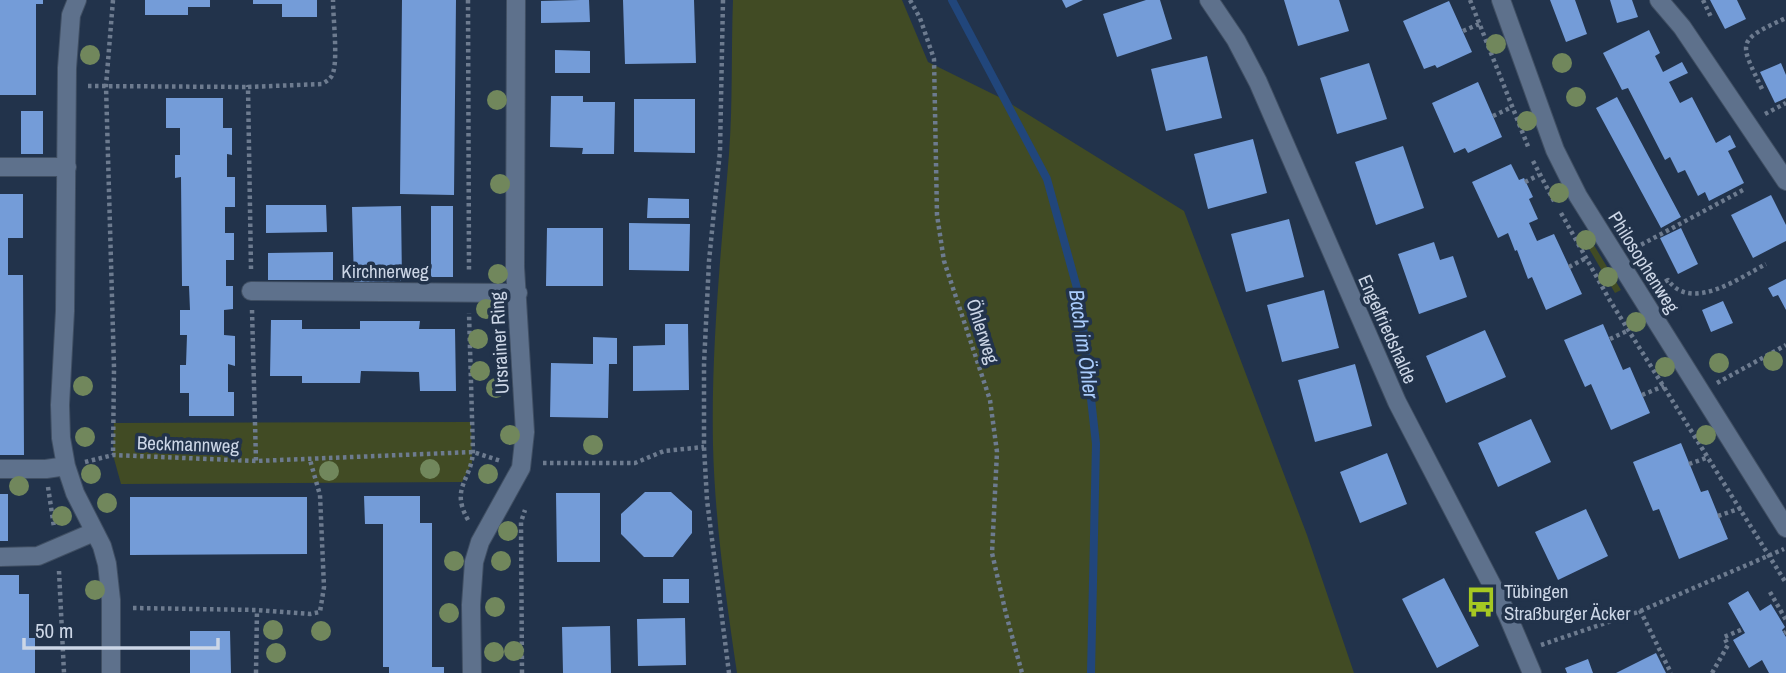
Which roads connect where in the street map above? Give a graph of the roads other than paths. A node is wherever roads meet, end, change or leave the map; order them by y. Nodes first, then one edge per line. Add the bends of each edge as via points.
1 (77, 0) edge
2 (516, 0) edge
3 (1209, 0) edge
4 (1501, 0) edge
5 (1659, 0) edge
6 (0, 167) edge
7 (66, 167) junction
8 (1786, 181) edge
9 (251, 291) road end
10 (518, 293) junction
11 (66, 466) junction
12 (0, 469) edge
13 (1786, 528) edge
14 (94, 532) junction
15 (0, 557) edge
16 (111, 673) edge
17 (472, 673) edge
18 (1532, 673) edge

1 - 7 street via 68,37
2 - 10 street, Ursrainer Ring
3 - 18 street, Engelfriedshalde via 1258,82 1396,402 1502,603
4 - 13 street, Philosophenweg via 1555,150 1578,195
5 - 8 street
6 - 7 street
7 - 11 street via 60,405
9 - 10 street, Kirchnerweg
10 - 17 street, Ursrainer Ring via 525,432 521,468 480,542 474,562
11 - 12 street
11 - 14 street
14 - 15 street via 38,556
14 - 16 street via 107,564

